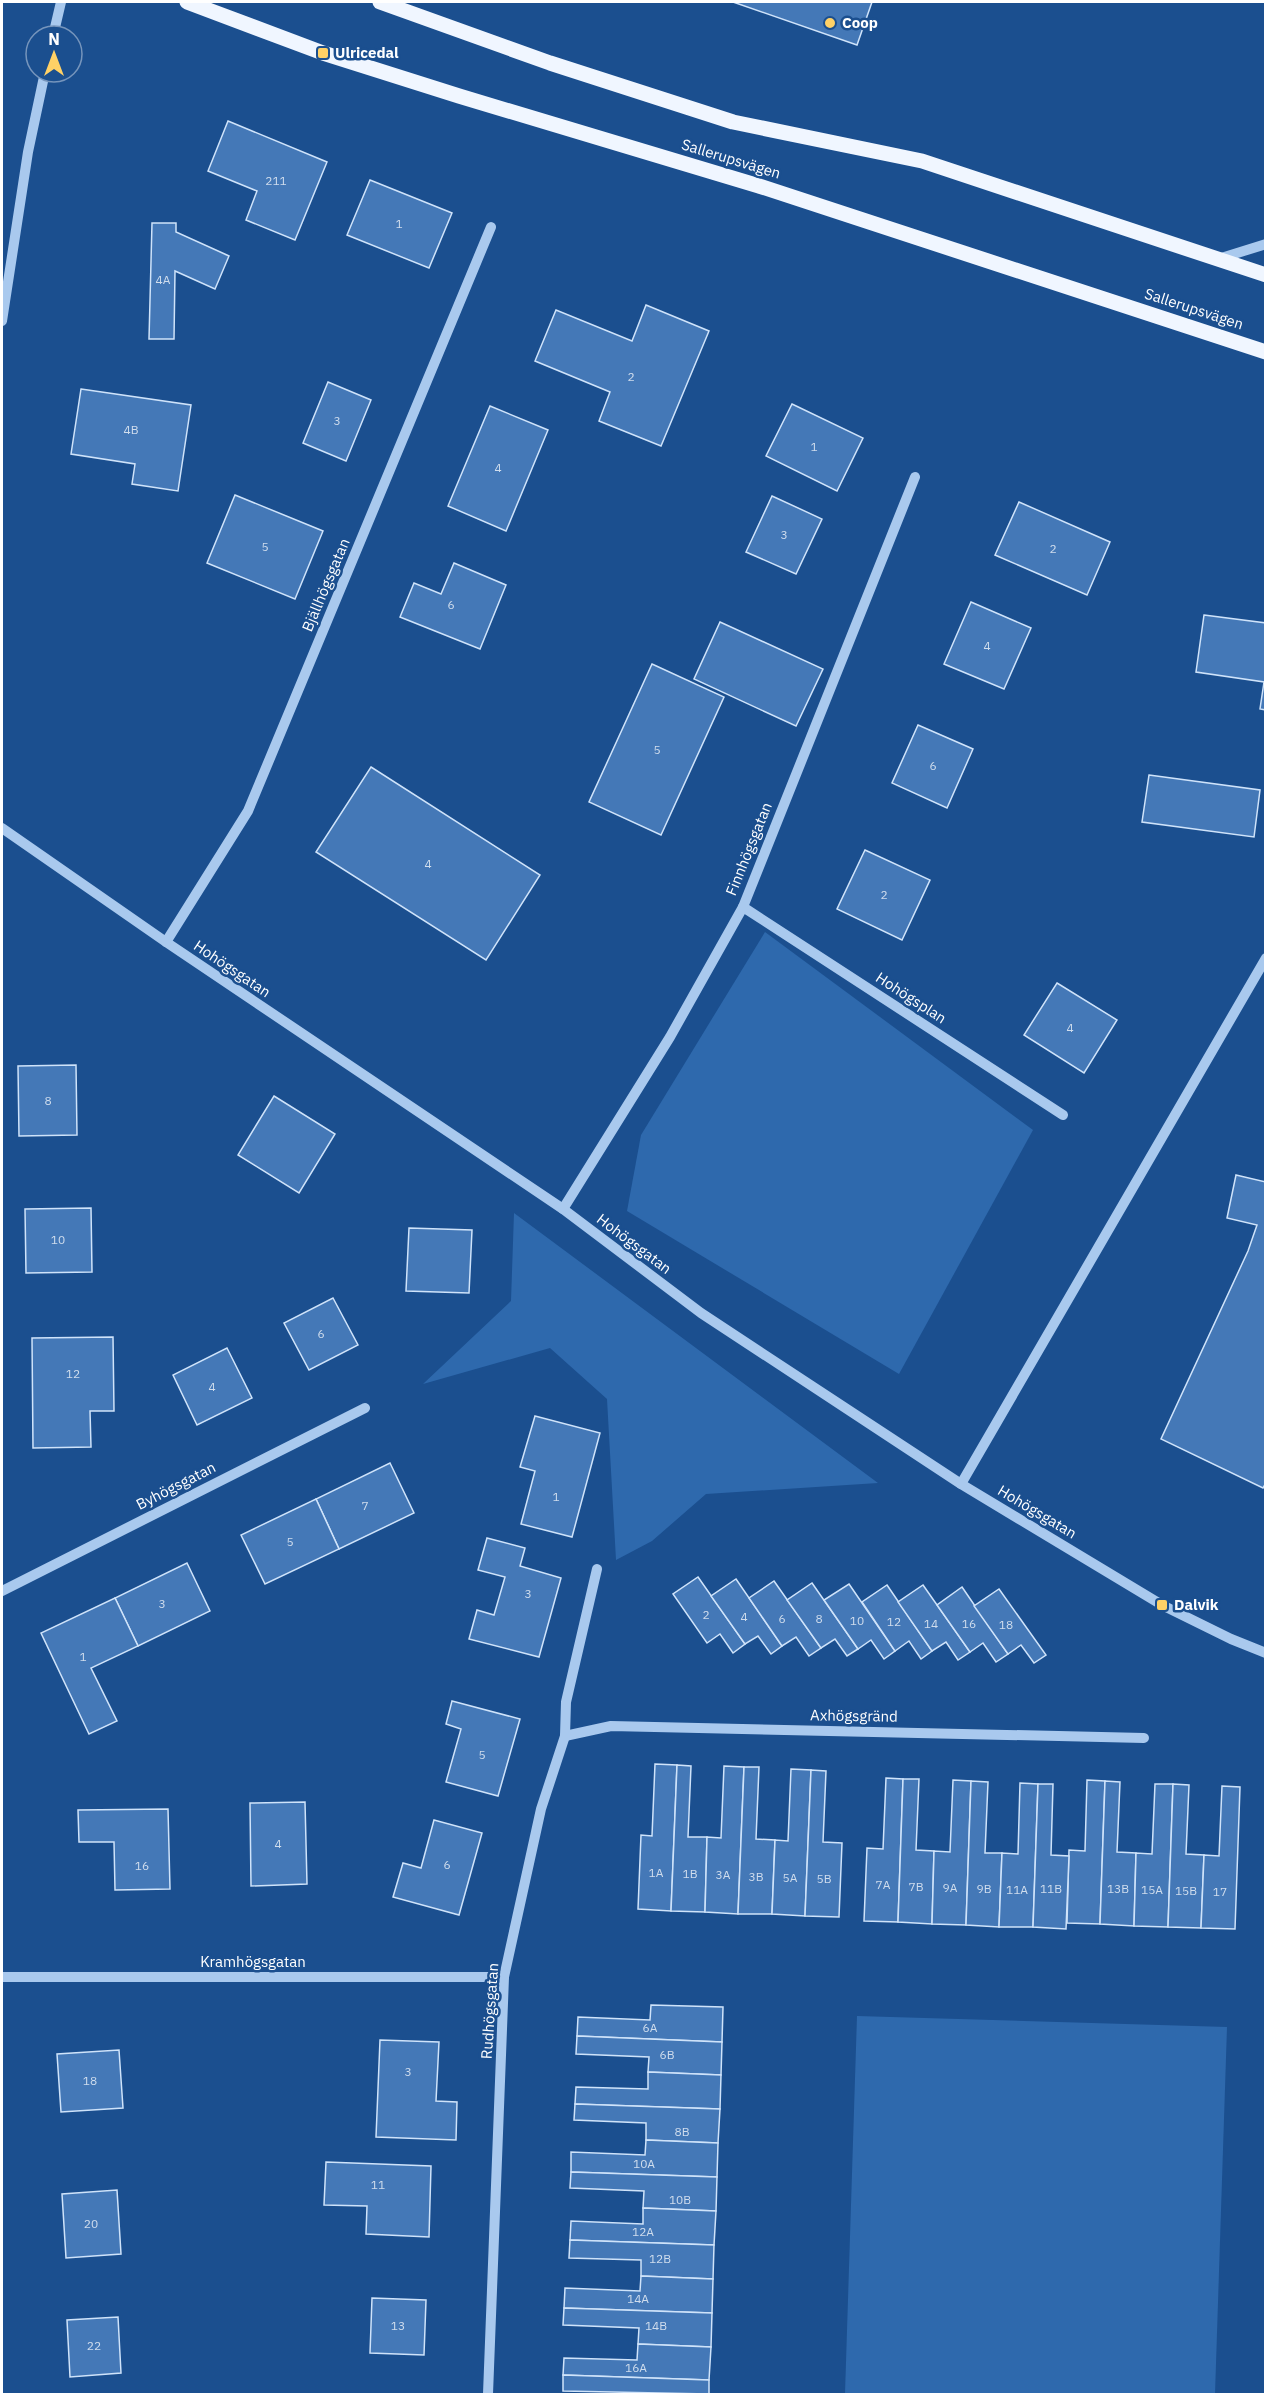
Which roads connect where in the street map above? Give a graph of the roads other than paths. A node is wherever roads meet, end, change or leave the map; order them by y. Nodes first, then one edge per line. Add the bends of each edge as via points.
1 (61, 2) edge
2 (187, 2) edge
3 (380, 2) edge
4 (56, 24) edge
5 (42, 84) edge
6 (491, 227) dead end
7 (1266, 244) edge
8 (1218, 259) junction
9 (1266, 275) edge
10 (2, 321) edge
11 (1266, 352) edge
12 (915, 477) dead end
13 (2, 828) edge
14 (743, 907) junction
15 (166, 942) junction
16 (1266, 958) edge
17 (1063, 1115) dead end
18 (563, 1209) junction
19 (365, 1408) dead end
20 (961, 1484) junction
21 (597, 1569) dead end
22 (2, 1592) edge
23 (1266, 1653) edge
24 (565, 1736) junction
25 (1144, 1738) dead end
26 (2, 1977) edge
27 (504, 1977) junction
28 (488, 2394) edge

1 - 4 street
2 - 11 main road, Sallerupsvägen via 323,53 759,186
3 - 8 main road via 550,63 733,122 922,160
5 - 10 street
6 - 15 street, Bjällhögsgatan via 249,811
7 - 8 street
8 - 9 main road
12 - 14 street, Finnhögsgatan
13 - 15 street, Hohögsgatan
14 - 17 street, Hohögsplan
14 - 18 street, Finnhögsgatan via 670,1037
15 - 18 street, Hohögsgatan
16 - 20 street
18 - 20 street, Hohögsgatan via 701,1313
19 - 22 street, Byhögsgatan
20 - 23 street, Hohögsgatan via 1162,1605
21 - 24 street, Rudhögsgatan via 566,1702
24 - 25 street, Axhögsgränd via 611,1726
24 - 27 street, Rudhögsgatan via 541,1809
26 - 27 street, Kramhögsgatan
27 - 28 street, Rudhögsgatan

